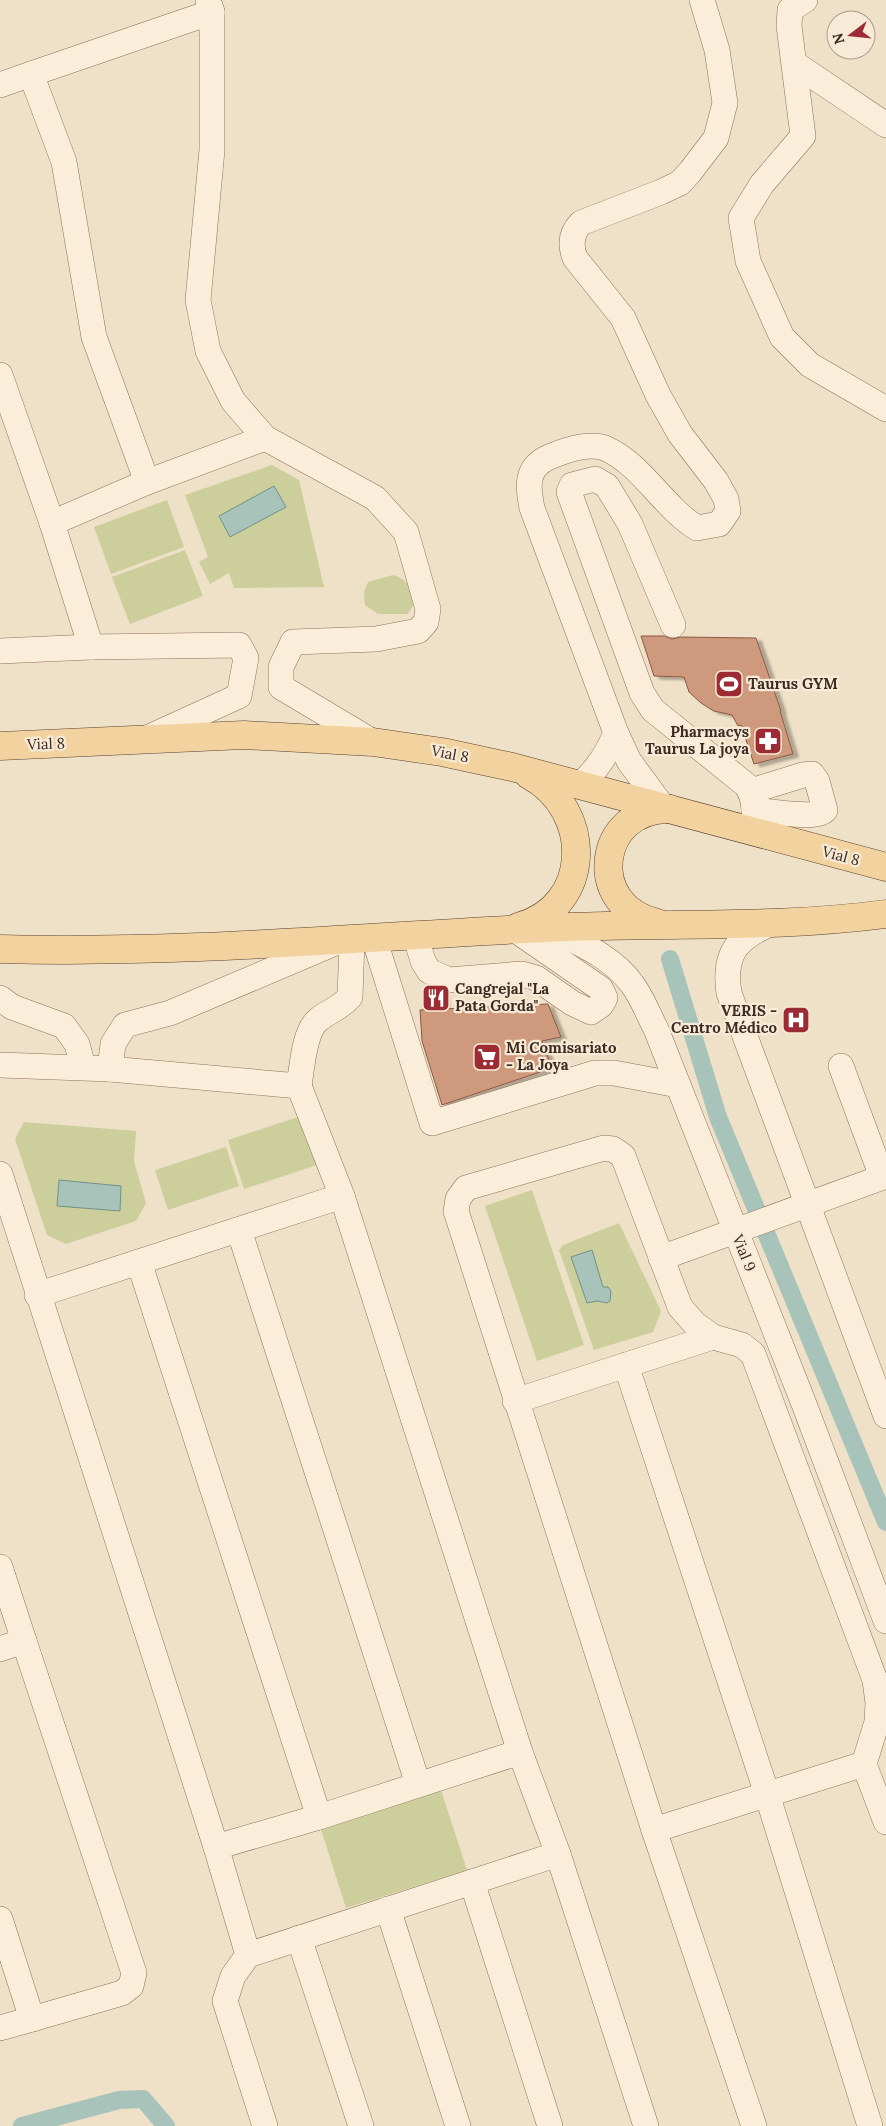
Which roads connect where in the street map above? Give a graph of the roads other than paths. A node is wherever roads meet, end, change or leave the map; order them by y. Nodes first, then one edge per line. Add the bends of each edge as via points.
1 (702, 0) edge
2 (793, 4) edge
3 (210, 6) edge
4 (795, 64) junction
5 (31, 74) junction
6 (0, 85) edge
7 (886, 126) edge
8 (0, 375) edge
9 (886, 409) edge
10 (265, 438) junction
11 (147, 482) junction
12 (52, 523) junction
13 (673, 625) dead end
14 (91, 646) junction
15 (0, 651) edge
16 (628, 654) junction
17 (587, 658) junction
18 (616, 733) junction
19 (147, 738) junction
20 (373, 742) junction
21 (0, 746) edge
22 (512, 767) junction
23 (581, 784) junction
24 (667, 808) junction
25 (752, 811) junction
26 (886, 867) edge
27 (886, 914) edge
28 (772, 923) junction
29 (668, 924) junction
30 (549, 928) junction
31 (506, 930) junction
32 (415, 935) junction
33 (355, 940) junction
34 (0, 949) edge
35 (0, 998) edge
36 (0, 1065) edge
37 (841, 1066) dead end
38 (83, 1067) junction
39 (110, 1069) junction
40 (678, 1085) junction
41 (299, 1086) junction
42 (0, 1174) edge
43 (884, 1177) edge
44 (342, 1196) junction
45 (806, 1204) junction
46 (239, 1230) junction
47 (735, 1230) junction
48 (661, 1258) junction
49 (139, 1262) junction
50 (37, 1295) junction
51 (713, 1337) junction
52 (626, 1365) junction
53 (515, 1401) junction
54 (886, 1416) edge
55 (0, 1567) edge
56 (886, 1621) edge
57 (24, 1642) junction
58 (0, 1649) edge
59 (520, 1752) junction
60 (864, 1764) junction
61 (418, 1784) junction
62 (767, 1794) junction
63 (319, 1817) junction
64 (886, 1822) edge
65 (654, 1830) junction
66 (216, 1847) junction
67 (558, 1854) junction
68 (472, 1882) junction
69 (388, 1909) junction
70 (0, 1919) edge
71 (299, 1938) junction
72 (248, 1954) junction
73 (32, 2019) junction
74 (0, 2028) edge
75 (265, 2126) edge
76 (361, 2126) edge
77 (458, 2126) edge
78 (550, 2126) edge
79 (646, 2126) edge
80 (754, 2126) edge
81 (870, 2126) edge

1 - 17 street via 717,50 725,103 716,138 680,182 582,223 574,233 572,251 623,318 658,395 680,434 716,482 726,499 728,511 720,524 697,528 684,520 606,448 589,446 568,450 542,460 536,466 528,487 532,508
2 - 4 street via 789,26
3 - 5 street
3 - 10 street via 212,150 198,300 208,351 233,401
4 - 7 street
4 - 9 street via 803,136 762,184 740,218 748,261 782,337 810,365
5 - 6 street
5 - 11 street via 64,162 94,337
8 - 12 street
10 - 11 street
10 - 20 street via 375,498 406,532 428,609 426,622 418,631 376,639 293,642 281,667 281,687
11 - 12 street
12 - 14 street
13 - 16 street via 630,524 607,486 595,479 572,485 568,492
14 - 15 street
14 - 19 street via 239,645 246,658 239,696
16 - 17 street
16 - 25 street via 642,693 653,710
17 - 18 street
18 - 23 street via 600,764
18 - 24 street via 629,761
19 - 20 main road, Vial 8 via 244,735
19 - 21 main road, Vial 8
20 - 22 main road, Vial 8
22 - 23 main road, Vial 8
22 - 31 main road via 540,781 560,800 573,824 576,851 571,878 548,911 524,925
23 - 24 main road, Vial 8
24 - 25 main road, Vial 8
24 - 29 main road via 648,811 628,823 613,841 608,864 612,888 625,908 645,920
25 - 26 main road, Vial 8
27 - 28 main road
28 - 29 main road
28 - 45 street via 749,934 739,943 728,964 727,978 729,993
29 - 30 main road
30 - 31 main road
30 - 40 street, Vial 9 via 592,949 619,969 632,984 656,1029
31 - 32 main road
31 - 32 street via 601,989 605,998 601,1005 591,1012 536,978 522,974 449,980 429,971
32 - 33 main road
33 - 34 main road
33 - 39 street via 170,1013 125,1024 113,1044
33 - 40 street via 432,1123 595,1073 614,1073
33 - 41 street via 350,997 338,1009 318,1020 309,1032
35 - 38 street via 12,1007 64,1026 77,1044
36 - 38 street
37 - 43 street
38 - 39 street
39 - 41 street
40 - 47 street, Vial 9
41 - 44 street
42 - 50 street
43 - 45 street
44 - 46 street
44 - 59 street
45 - 47 street
45 - 54 street
46 - 49 street
46 - 61 street
47 - 48 street
47 - 56 street, Vial 9
48 - 51 street via 680,1307
48 - 53 street via 627,1162 619,1151 604,1148 466,1188 458,1199 456,1211
49 - 50 street
49 - 63 street
50 - 66 street
51 - 52 street
51 - 60 street via 742,1345 753,1354 875,1680 877,1722
52 - 53 street
52 - 62 street
53 - 65 street
55 - 57 street
57 - 58 street
57 - 73 street via 134,1973 132,1986 122,1994
59 - 61 street
59 - 67 street
60 - 62 street
60 - 64 street
61 - 63 street
62 - 65 street
62 - 81 street
63 - 66 street
65 - 80 street
66 - 72 street
67 - 68 street
67 - 79 street
68 - 69 street
68 - 78 street
69 - 71 street
69 - 77 street
70 - 73 street
71 - 72 street
71 - 76 street
72 - 75 street via 232,1976 225,2002
73 - 74 street

